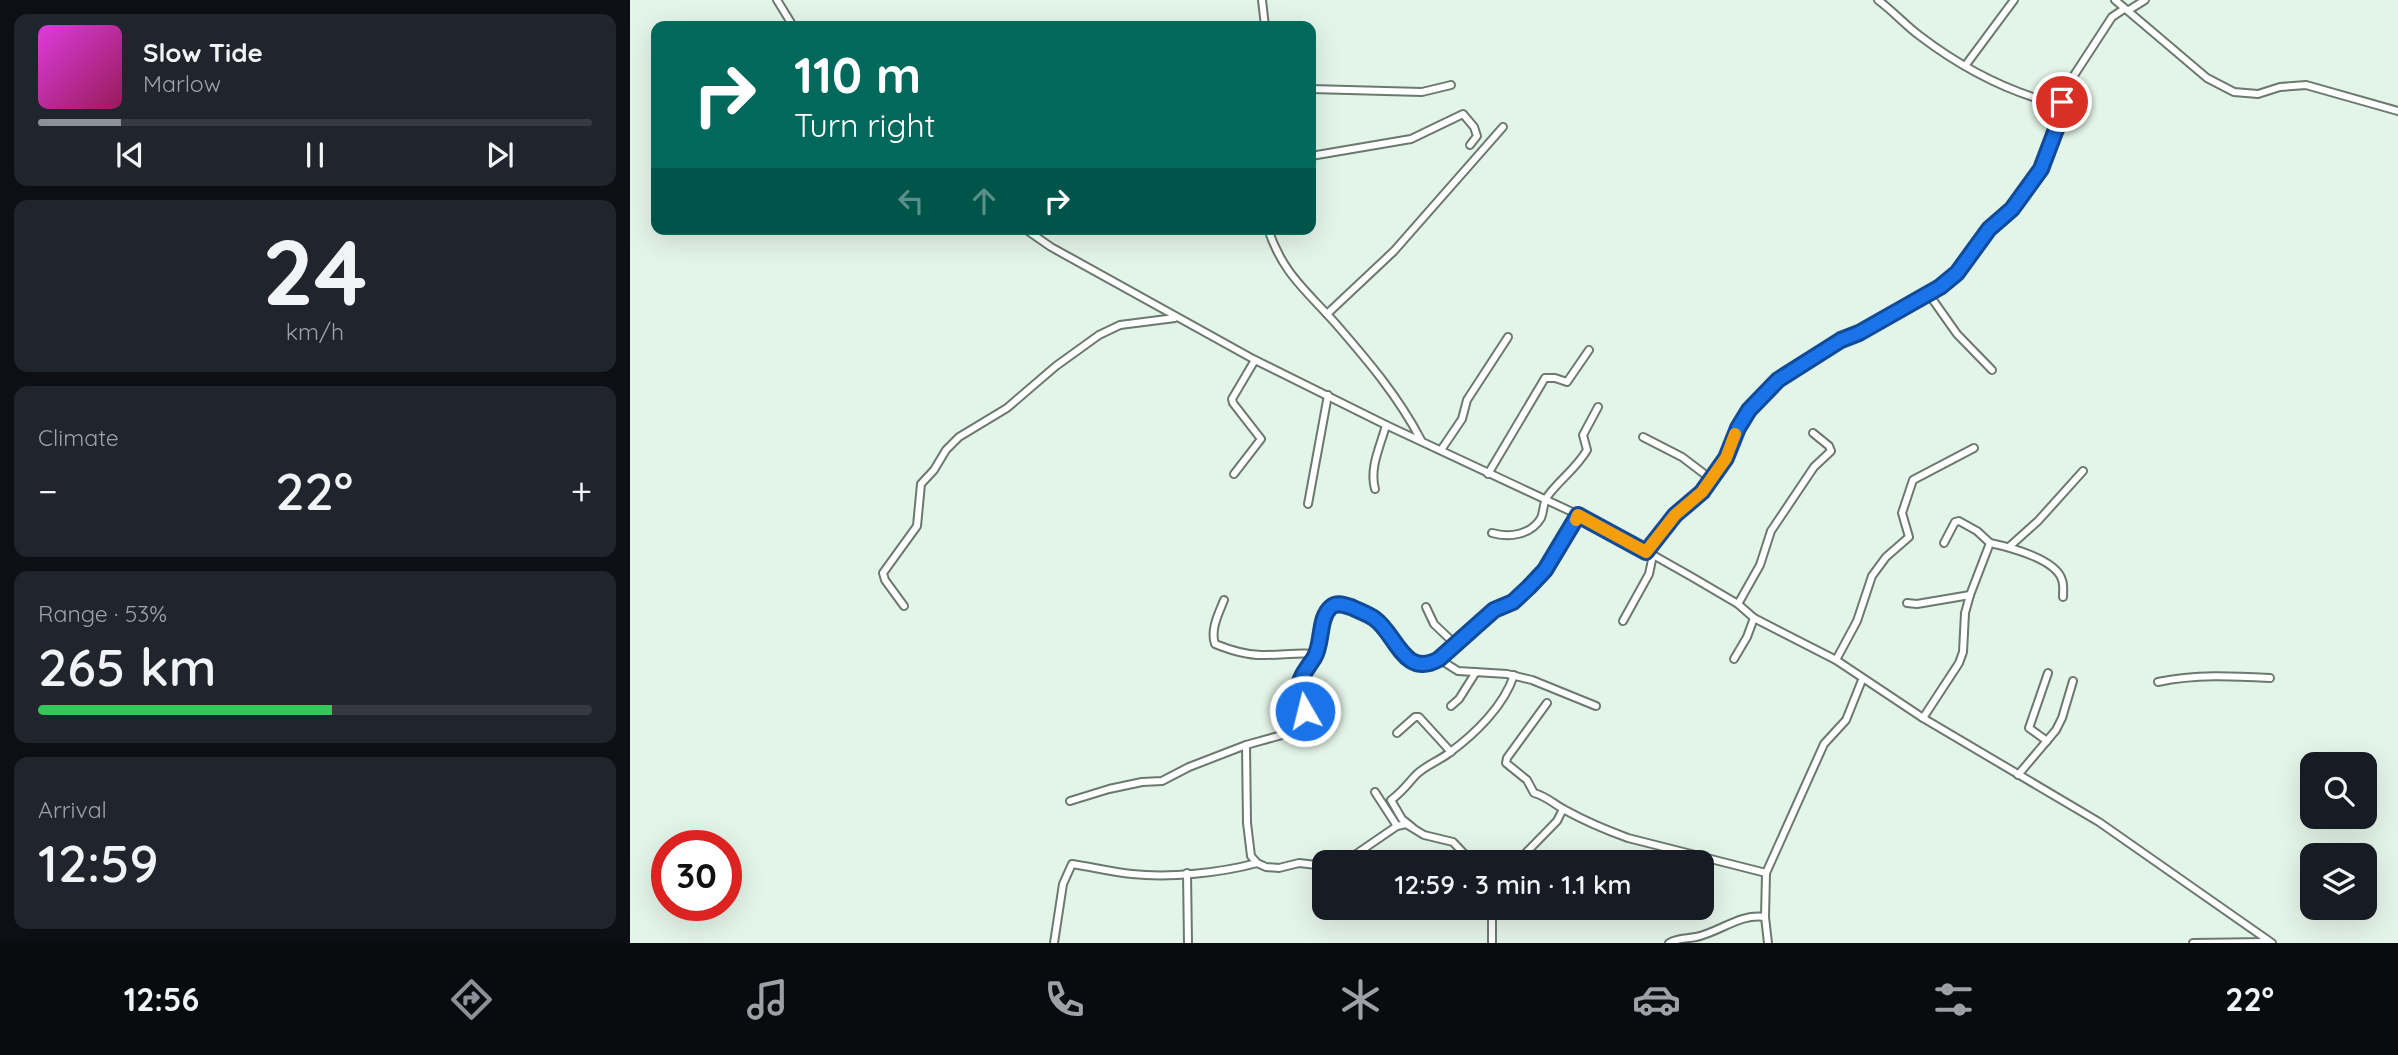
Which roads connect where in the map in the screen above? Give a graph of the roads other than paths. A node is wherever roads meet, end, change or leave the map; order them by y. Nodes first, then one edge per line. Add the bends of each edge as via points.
1 (777, 0) edge
2 (1262, 0) edge
3 (1878, 0) edge
4 (2014, 0) edge
5 (2115, 0) edge
6 (2145, 0) edge
7 (2127, 9) junction
8 (790, 21) edge
9 (1264, 21) edge
10 (1965, 66) junction
11 (1451, 85) dead end
12 (1316, 89) edge
13 (2062, 105) junction
14 (2398, 111) edge
15 (1503, 127) dead end
16 (1470, 145) dead end
17 (1316, 155) edge
18 (1034, 235) edge
19 (1270, 235) edge
20 (1928, 293) junction
21 (1327, 314) junction
22 (1177, 318) junction
23 (1508, 337) dead end
24 (1589, 350) dead end
25 (1255, 360) junction
26 (1992, 370) dead end
27 (1328, 395) junction
28 (1598, 407) dead end
29 (1386, 425) junction
30 (1812, 433) dead end
31 (1643, 437) dead end
32 (1421, 440) junction
33 (1974, 448) dead end
34 (1441, 450) junction
35 (2084, 471) dead end
36 (1234, 474) dead end
37 (1488, 474) junction
38 (1711, 480) junction
39 (1375, 489) dead end
40 (1545, 498) junction
41 (1308, 504) dead end
42 (1578, 515) junction
43 (1492, 533) dead end
44 (1944, 542) dead end
45 (1990, 543) junction
46 (2009, 547) junction
47 (1650, 553) junction
48 (1970, 596) junction
49 (2063, 597) dead end
50 (1224, 600) dead end
51 (1907, 603) dead end
52 (1738, 604) junction
53 (904, 606) dead end
54 (1426, 607) dead end
55 (1754, 618) junction
56 (1623, 621) dead end
57 (1455, 644) junction
58 (1317, 654) junction
59 (1439, 659) junction
60 (1734, 659) dead end
61 (1836, 660) junction
62 (1476, 672) junction
63 (2048, 673) dead end
64 (1514, 675) junction
65 (2270, 678) dead end
66 (1862, 680) junction
67 (2073, 681) dead end
68 (2158, 682) dead end
69 (1547, 703) dead end
70 (1451, 706) dead end
71 (1596, 706) dead end
72 (1923, 718) junction
73 (1397, 733) dead end
74 (2047, 741) junction
75 (1245, 745) junction
76 (1451, 752) junction
77 (2018, 775) junction
78 (1375, 792) dead end
79 (1070, 801) dead end
80 (1563, 809) junction
81 (1397, 826) junction
82 (1412, 827) junction
83 (1362, 850) edge
84 (1461, 850) edge
85 (1529, 850) edge
86 (1257, 863) junction
87 (1312, 864) edge
88 (1188, 873) junction
89 (1766, 873) junction
90 (1765, 917) junction
91 (1492, 920) edge
92 (2269, 942) edge
93 (1054, 943) edge
94 (1188, 943) edge
95 (1492, 943) edge
96 (1669, 943) edge
97 (1768, 943) edge
98 (2193, 943) edge

1 - 8 street
2 - 9 street
3 - 10 street
4 - 10 street
5 - 7 street
6 - 7 street
7 - 13 street via 2112,17 2096,39
7 - 14 street via 2207,78 2234,92 2258,94 2306,85
10 - 13 street via 2036,99
11 - 12 street via 1422,92
13 - 20 street via 2052,143 2033,181 1957,273
15 - 21 street via 1394,251
16 - 17 street via 1477,136 1463,114 1411,139
18 - 22 street
19 - 21 street via 1288,273
20 - 26 street via 1957,334
20 - 38 street via 1778,380 1749,410
21 - 32 street via 1381,375
22 - 25 street
22 - 53 street via 1120,325 1098,335 946,450 921,484 917,526 883,573
23 - 34 street
24 - 37 street via 1567,382 1545,378
25 - 27 street
25 - 36 street via 1233,403 1261,439
27 - 29 street
27 - 41 street
28 - 40 street via 1583,435 1587,450
29 - 32 street
29 - 39 street via 1374,463
30 - 52 street via 1831,452 1814,467 1771,531 1760,565
31 - 38 street via 1682,457
32 - 34 street
33 - 61 street via 1913,480 1902,513 1909,537 1885,557 1872,576 1857,621
34 - 37 street
35 - 46 street
37 - 40 street
38 - 47 street via 1675,515
40 - 42 street
40 - 43 street via 1541,517 1528,530 1506,537
42 - 47 street
42 - 57 street via 1545,570 1529,587
44 - 45 street via 1959,521
45 - 46 street
45 - 48 street
46 - 49 street via 2056,571 2062,578
47 - 52 street
47 - 56 street via 1650,574
48 - 51 street
48 - 72 street via 1959,663
50 - 58 street via 1214,626 1215,644 1264,656
52 - 55 street
54 - 57 street via 1434,624
55 - 60 street
55 - 61 street
57 - 59 street
58 - 59 street via 1327,612 1339,604 1377,620 1406,658 1420,664
58 - 75 street via 1298,685 1311,724
59 - 62 street via 1458,671
61 - 66 street
62 - 64 street
62 - 70 street
63 - 74 street via 2029,728
64 - 71 street
64 - 76 street via 1499,704
65 - 68 street via 2207,676
66 - 72 street
66 - 89 street via 1846,719 1824,744
67 - 74 street via 2062,718
69 - 80 street via 1506,763 1527,780 1534,793
72 - 77 street
73 - 76 street via 1419,717
74 - 77 street
75 - 79 street via 1162,781
75 - 86 street via 1248,848
76 - 82 street via 1391,800
77 - 92 street via 2099,822
78 - 81 street
80 - 85 street
80 - 89 street via 1649,845
81 - 82 street
81 - 83 street
82 - 84 street via 1453,842
86 - 87 street via 1279,868
86 - 88 street
88 - 93 street via 1129,874 1072,864 1063,884
88 - 94 street
89 - 90 street
90 - 96 street via 1740,919
90 - 97 street
91 - 95 street
92 - 98 street

